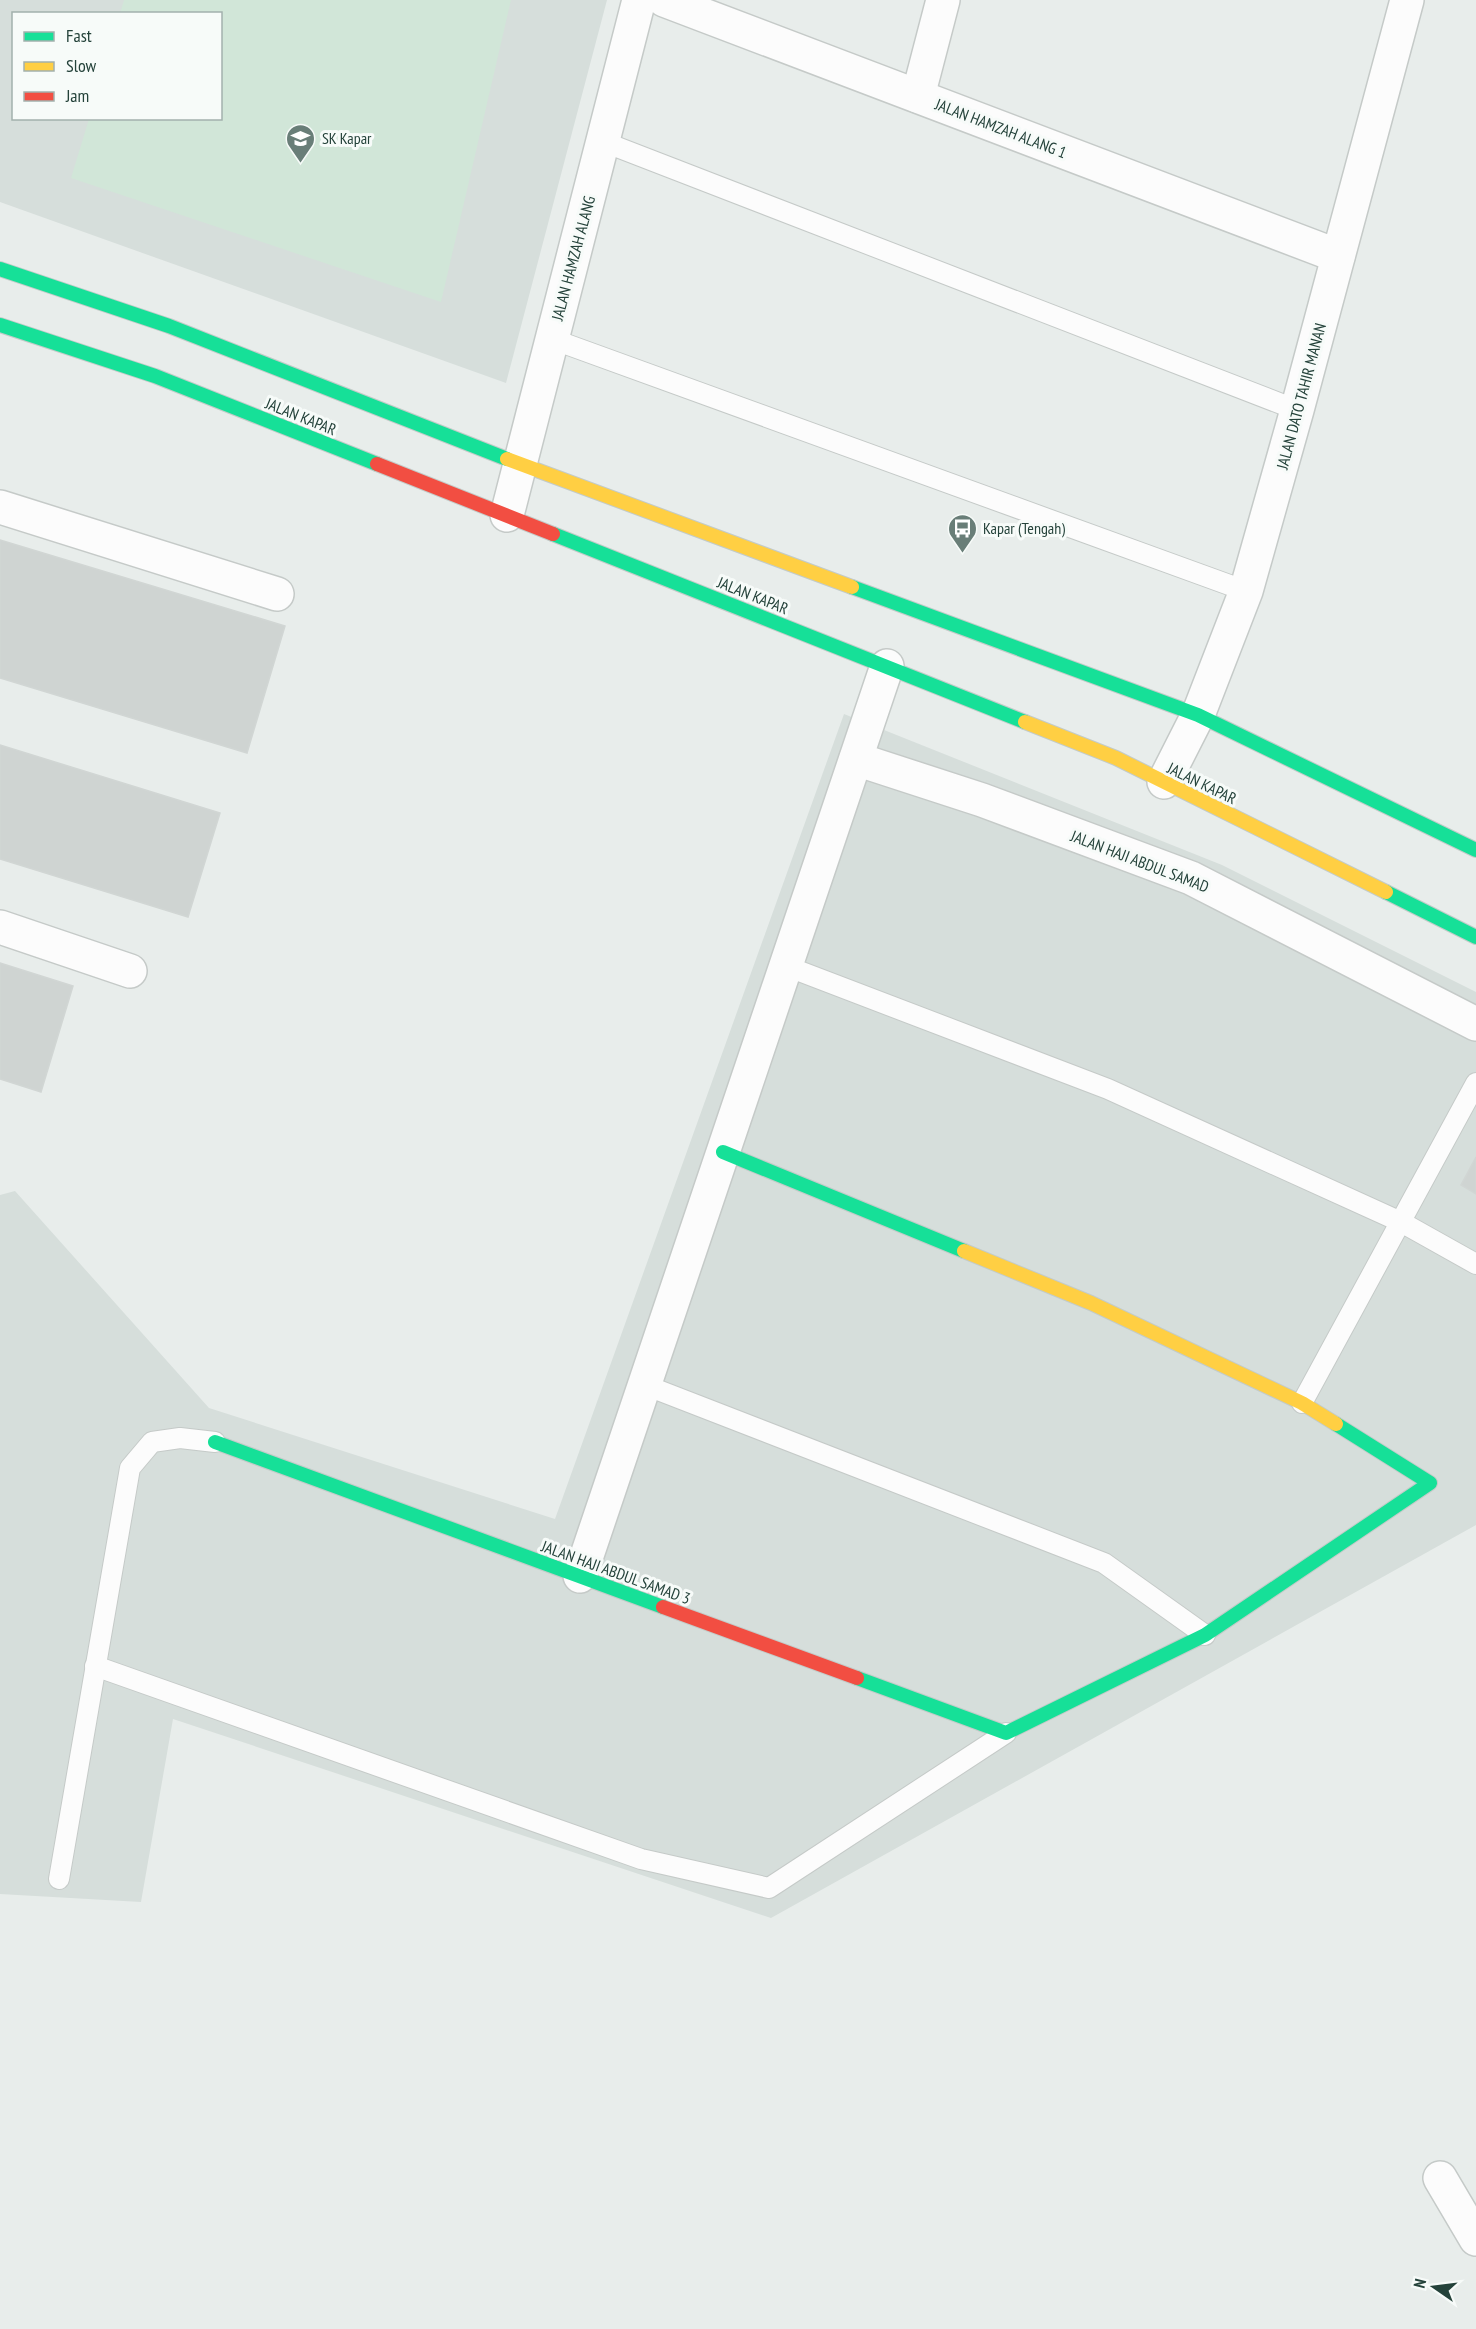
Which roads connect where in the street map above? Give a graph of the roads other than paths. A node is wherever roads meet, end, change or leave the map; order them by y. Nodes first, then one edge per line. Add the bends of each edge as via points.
1 (639, 0) edge
2 (664, 0) edge
3 (943, 0) edge
4 (1407, 0) edge
5 (918, 96) junction
6 (604, 142) junction
7 (1338, 256) junction
8 (0, 269) edge
9 (0, 325) edge
10 (552, 339) junction
11 (1297, 410) junction
12 (519, 464) junction
13 (0, 507) edge
14 (507, 515) junction
15 (1246, 591) junction
16 (277, 594) dead end
17 (887, 666) junction
18 (1198, 715) junction
19 (856, 759) junction
20 (1164, 782) junction
21 (1476, 850) edge
22 (0, 927) edge
23 (1476, 937) edge
24 (786, 966) junction
25 (130, 971) dead end
26 (1476, 1024) edge
27 (1476, 1083) edge
28 (723, 1152) junction
29 (1401, 1222) junction
30 (1476, 1264) edge
31 (645, 1385) junction
32 (1302, 1403) junction
33 (215, 1442) joint
34 (580, 1576) junction
35 (1205, 1635) junction
36 (95, 1666) junction
37 (1006, 1733) junction
38 (59, 1879) dead end
39 (1440, 2178) dead end
40 (1476, 2239) edge

1 - 6 street, JALAN HAMZAH ALANG
2 - 5 street, JALAN HAMZAH ALANG 1
3 - 5 street
4 - 7 street, JALAN DATO TAHIR MANAN
5 - 7 street, JALAN HAMZAH ALANG 1
6 - 10 street, JALAN HAMZAH ALANG
6 - 11 lane
7 - 11 street, JALAN DATO TAHIR MANAN
8 - 12 main road via 169,326
9 - 14 main road, JALAN KAPAR via 155,376
10 - 12 street, JALAN HAMZAH ALANG
10 - 15 lane
11 - 15 street, JALAN DATO TAHIR MANAN
12 - 14 street, JALAN HAMZAH ALANG
12 - 18 main road
13 - 16 street
14 - 17 main road, JALAN KAPAR
15 - 18 street, JALAN DATO TAHIR MANAN
17 - 19 street
17 - 20 main road, JALAN KAPAR via 1116,758
18 - 20 street, JALAN DATO TAHIR MANAN
18 - 21 main road
19 - 24 street
19 - 26 street, JALAN HAJI ABDUL SAMAD via 982,800 1191,878
20 - 23 main road, JALAN KAPAR
22 - 25 street
24 - 28 street
24 - 29 lane via 1108,1089
27 - 29 lane
28 - 31 street
28 - 32 main road via 1091,1303
29 - 30 lane
29 - 32 lane
31 - 34 street
31 - 35 lane via 1104,1563
32 - 35 main road via 1430,1483
33 - 34 main road, JALAN HAJI ABDUL SAMAD 3
33 - 36 lane via 180,1438 152,1442 130,1468
34 - 37 main road, JALAN HAJI ABDUL SAMAD 3
35 - 37 main road
36 - 37 lane via 640,1859 769,1888
36 - 38 lane
39 - 40 street

